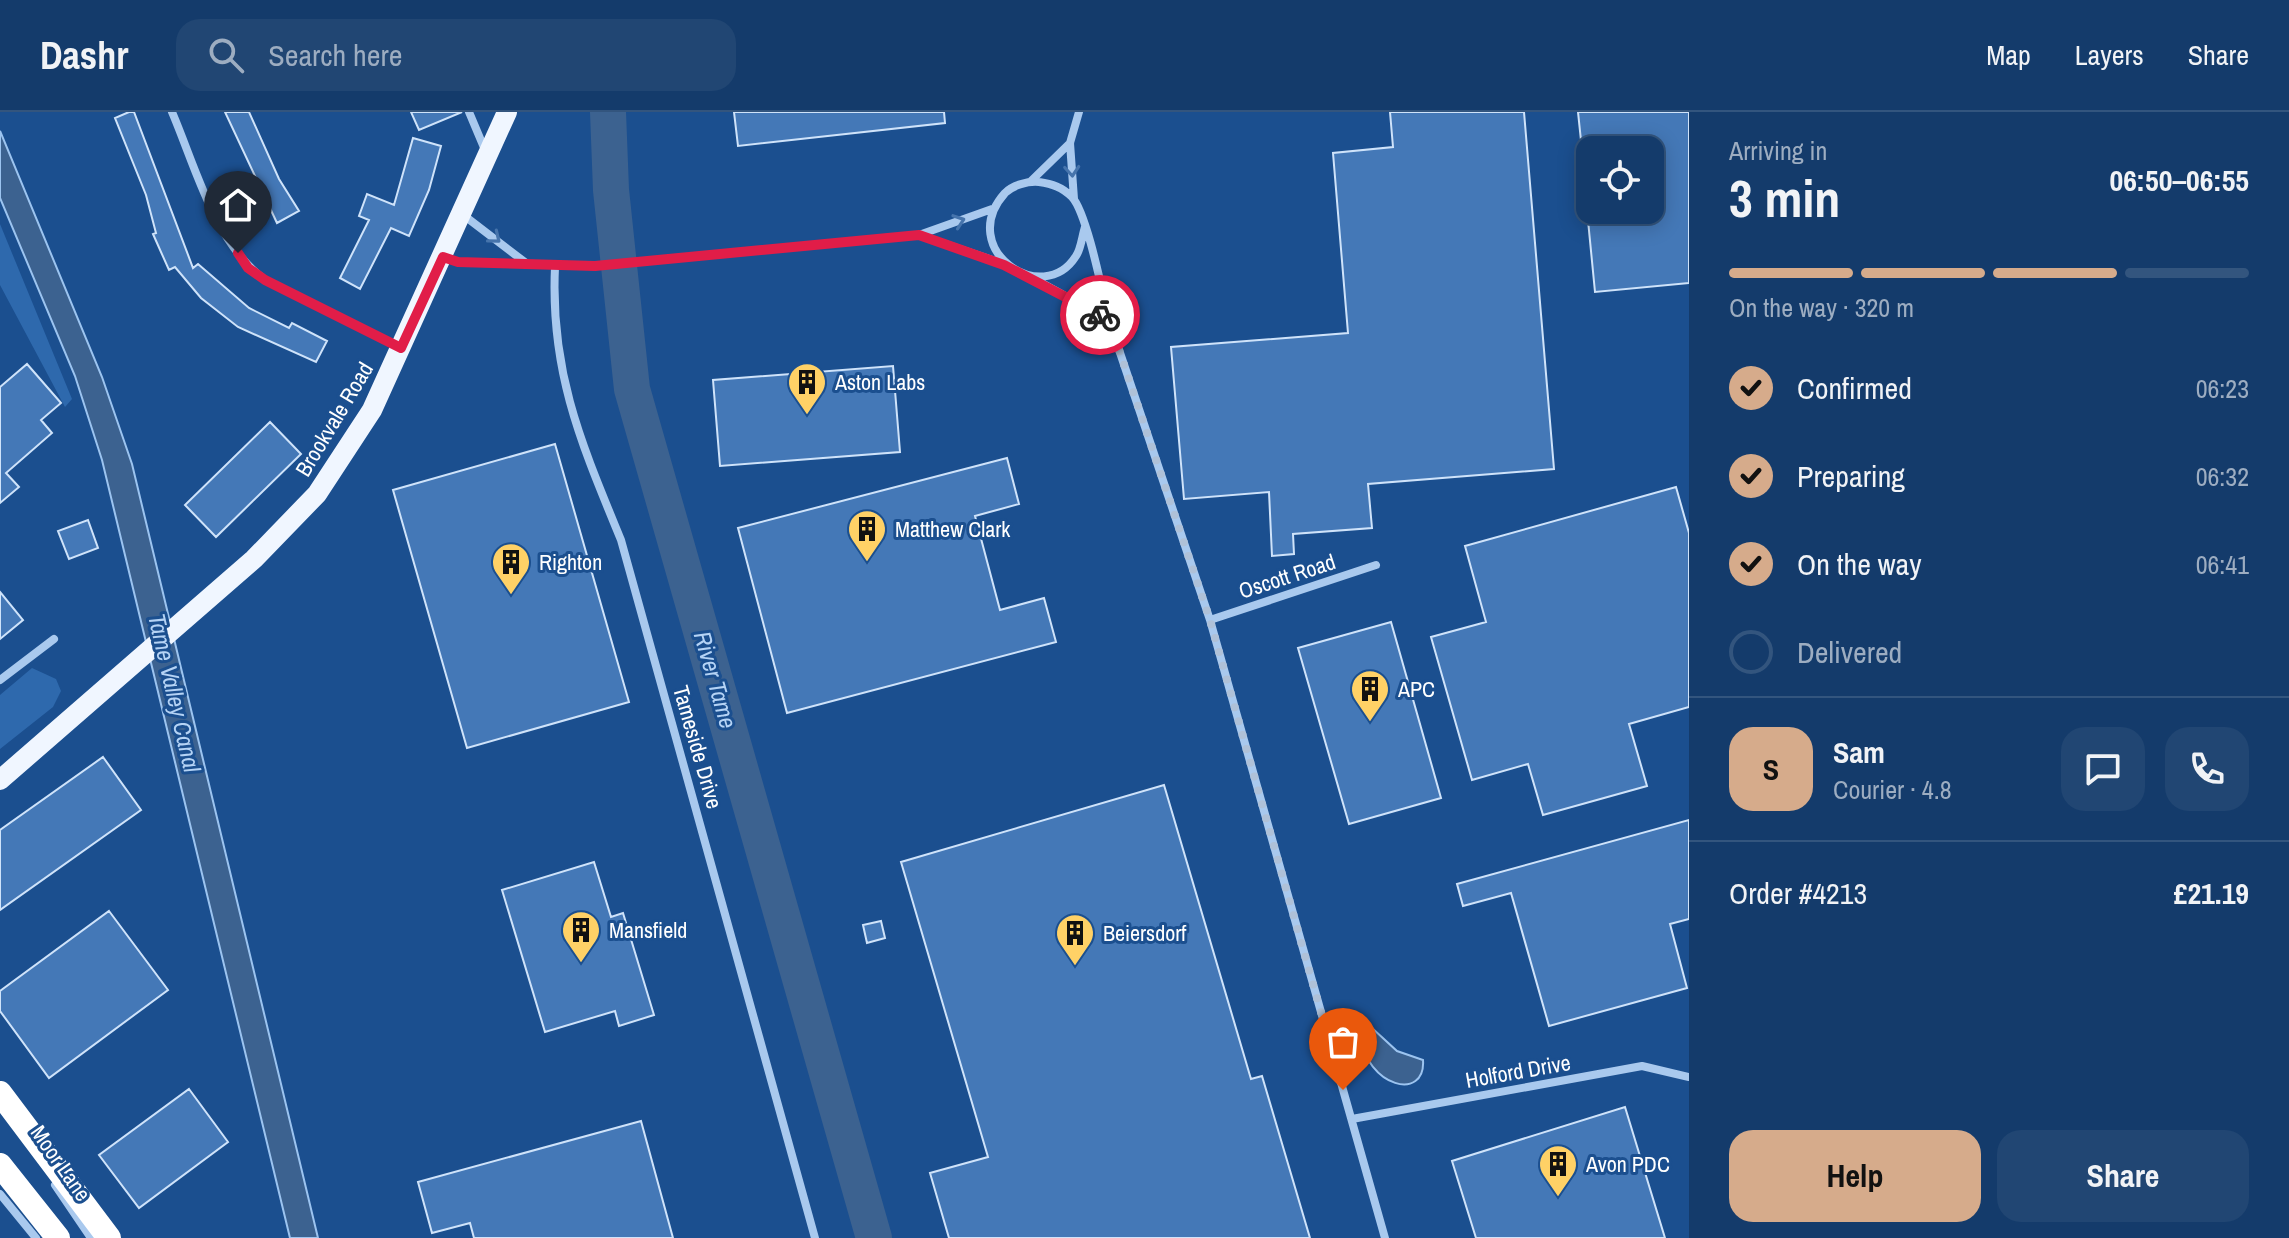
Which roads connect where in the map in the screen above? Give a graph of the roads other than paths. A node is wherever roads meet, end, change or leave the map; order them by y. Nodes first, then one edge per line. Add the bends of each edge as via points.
1 (172, 112) edge
2 (469, 112) edge
3 (507, 112) edge
4 (1079, 112) edge
5 (1070, 143) junction
6 (489, 158) junction
7 (1031, 181) junction
8 (1074, 199) junction
9 (992, 209) junction
10 (462, 214) junction
11 (1085, 227) junction
12 (919, 235) junction
13 (443, 257) junction
14 (526, 263) junction
15 (1004, 265) junction
16 (555, 267) junction
17 (1029, 276) junction
18 (1109, 320) junction
19 (401, 348) junction
20 (1376, 565) dead end
21 (1210, 620) junction
22 (54, 639) dead end
23 (0, 680) edge
24 (0, 780) edge
25 (1689, 1077) edge
26 (0, 1093) edge
27 (0, 1110) edge
28 (1352, 1119) junction
29 (0, 1165) edge
30 (0, 1194) edge
31 (36, 1238) edge
32 (58, 1238) edge
33 (91, 1238) edge
34 (109, 1238) edge
35 (815, 1238) edge
36 (1385, 1238) edge

1 - 19 street via 227,238 248,268
2 - 6 street
3 - 6 main road, Brookvale Road
4 - 5 street
5 - 7 street
5 -> 8 street
6 - 10 main road, Brookvale Road
7 - 8 street via 1057,185
7 - 9 street via 1008,190
8 - 11 street
12 -> 9 street
9 - 15 street via 990,241
10 - 13 main road, Brookvale Road
10 -> 14 street
11 - 17 street via 1076,257 1055,273
11 - 18 street
12 - 15 street
12 - 16 street
13 - 14 street
13 - 19 main road, Brookvale Road
14 - 16 street
15 - 17 street
16 - 35 street, Tameside Drive via 561,375 575,428 621,540
17 - 18 street
18 - 21 street
19 - 24 main road, Brookvale Road via 372,410 317,494 254,559
20 - 21 street, Oscott Road
21 - 28 street
22 - 23 street
25 - 28 street, Holford Drive via 1642,1066
26 - 34 highway
27 - 33 street, Moor Lane
28 - 36 street
29 - 32 highway
30 - 31 street

